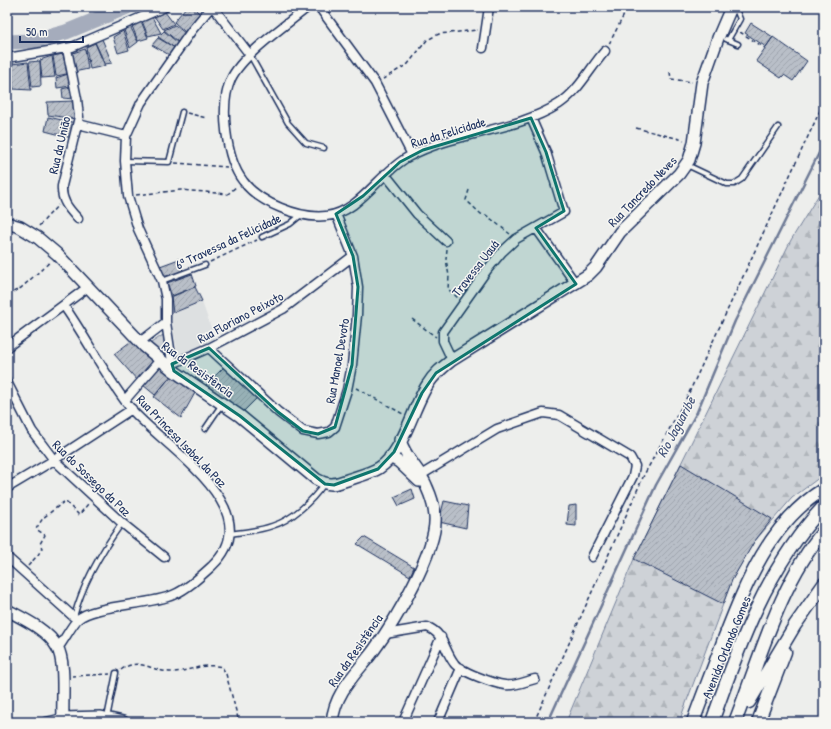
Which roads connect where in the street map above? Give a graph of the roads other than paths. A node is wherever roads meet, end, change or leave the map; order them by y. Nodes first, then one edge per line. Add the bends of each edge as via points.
1 (165, 7) edge
2 (212, 7) edge
3 (308, 7) edge
4 (319, 7) edge
5 (489, 7) edge
6 (732, 8) edge
7 (723, 39) junction
8 (738, 44) dead end
9 (67, 48) junction
10 (483, 48) dead end
11 (605, 51) road end
12 (250, 55) junction
13 (7, 58) edge
14 (182, 112) road end
15 (531, 118) junction
16 (78, 124) junction
17 (778, 127) dead end
18 (126, 136) junction
19 (324, 148) dead end
20 (412, 155) junction
21 (125, 161) junction
22 (686, 165) junction
23 (385, 174) junction
24 (336, 214) junction
25 (301, 215) junction
26 (78, 219) dead end
27 (7, 223) edge
28 (536, 228) junction
29 (262, 237) road end
30 (446, 241) road end
31 (353, 256) junction
32 (205, 264) road end
33 (162, 281) junction
34 (576, 284) junction
35 (88, 287) junction
36 (64, 306) junction
37 (166, 322) junction
38 (140, 342) junction
39 (7, 347) edge
40 (209, 348) junction
41 (160, 360) junction
42 (452, 360) junction
43 (173, 367) junction
44 (7, 382) edge
45 (126, 399) junction
46 (222, 404) junction
47 (132, 409) junction
48 (206, 428) dead end
49 (400, 440) junction
50 (390, 457) junction
51 (54, 460) junction
52 (420, 479) junction
53 (325, 484) junction
54 (7, 488) edge
55 (824, 489) edge
56 (824, 506) edge
57 (122, 524) junction
58 (824, 531) edge
59 (229, 534) junction
60 (7, 557) edge
61 (164, 557) dead end
62 (592, 557) dead end
63 (824, 584) edge
64 (7, 610) edge
65 (76, 618) junction
66 (795, 625) junction
67 (385, 634) junction
68 (441, 637) junction
69 (58, 648) junction
70 (460, 668) junction
71 (116, 673) road end
72 (535, 679) dead end
73 (108, 715) junction
74 (63, 718) junction
75 (46, 722) edge
76 (123, 722) edge
77 (332, 722) edge
78 (404, 722) edge
79 (438, 722) edge
80 (693, 722) edge
81 (712, 722) edge
82 (736, 722) edge
83 (758, 722) edge

1 - 9 street
2 - 12 street
2 - 18 street via 192,30 141,103
3 - 12 street
4 - 20 street via 375,83
5 - 10 street
6 - 7 street, Rua Tancredo Neves
6 - 7 lane via 740,18 735,29
7 - 8 lane
7 - 22 street, Rua Tancredo Neves via 702,84 692,155
9 - 13 street
9 - 16 street, Rua da União via 77,99
11 - 15 street, Rua da Felicidade via 565,100
12 - 19 lane via 288,123 306,143
12 - 25 street, Rua da Felicidade via 231,78 225,101 227,137 235,165 246,185 260,196
14 - 21 lane via 169,162
15 - 20 street, Rua da Felicidade via 497,130 450,141
15 - 28 street, Travessa Uauá via 546,152 564,210 562,214
16 - 18 street
16 - 26 street, Rua da União via 62,186 63,200
17 - 22 lane via 742,179 734,184 727,184
18 - 21 street
20 - 23 street, Rua da Felicidade
21 - 33 street via 128,196 138,229
22 - 34 street, Rua Tancredo Neves via 620,232 596,267
23 - 24 street, Rua da Felicidade via 363,196
23 - 30 street via 413,210
24 - 25 street, Rua da Felicidade via 325,217
24 - 31 street, Rua Manoel Devoto
25 - 29 lane, 6ª Travessa da Felicidade via 290,224
27 - 35 street, Rua da Resistência via 32,234 57,254
28 - 34 street
28 - 42 street, Travessa Uauá via 516,239 493,261 443,332 443,341
31 - 40 street, Rua Floriano Peixoto via 283,309
31 - 40 street, Rua Manoel Devoto via 358,287 357,315 348,384 335,428 329,432 318,434 303,431 278,412
32 - 33 lane, 6ª Travessa da Felicidade
33 - 37 street via 166,299
34 - 42 street, Rua Tancredo Neves
35 - 36 street
35 - 38 street, Rua da Resistência
36 - 39 street
36 - 45 street, Rua Princesa Isabel da Paz via 112,383
37 - 38 street
37 - 43 street
38 - 41 street, Rua da Resistência
40 - 43 street, Rua Floriano Peixoto
41 - 43 street, Rua da Resistência
41 - 45 street
42 - 49 street, Rua Tancredo Neves via 428,382
43 - 46 street, Rua da Resistência
44 - 51 street, Rua do Sossego da Paz via 32,431
45 - 47 street, Rua Princesa Isabel da Paz
46 - 48 lane
46 - 53 street, Rua da Resistência
47 - 51 street
47 - 59 street, Rua Princesa Isabel da Paz via 217,492 226,511
49 - 50 street
49 - 52 street, Rua da Resistência
50 - 52 street, Rua da Resistência
50 - 53 street via 378,469 334,485
51 - 54 street
51 - 57 street, Rua do Sossego da Paz
52 - 62 street via 497,429 543,413 559,415 630,457 635,466 633,476
52 - 67 street, Rua da Resistência via 431,497 434,509 434,537
53 - 59 lane via 312,499 283,522 271,527
55 - 80 main road via 789,519 764,550 740,597
56 - 81 main road, Avenida Orlando Gomes via 791,549 759,599
57 - 61 street, Rua do Sossego da Paz
57 - 65 lane via 98,558 84,587
58 - 82 main road via 797,570 790,585
59 - 65 street, Rua Princesa Isabel da Paz via 217,561 199,578 175,594 153,602 94,611
60 - 65 street
63 - 66 main road
64 - 69 street via 48,635
65 - 69 street, Rua Princesa Isabel da Paz
66 - 82 main road
66 - 83 main road
67 - 68 street via 424,627 432,629
67 - 77 street, Rua da Resistência via 344,687 335,706
68 - 70 street via 451,659
68 - 78 street
69 - 74 street via 62,663
70 - 72 street via 506,686
70 - 79 street
71 - 73 lane
73 - 74 street
73 - 76 street
74 - 75 street

